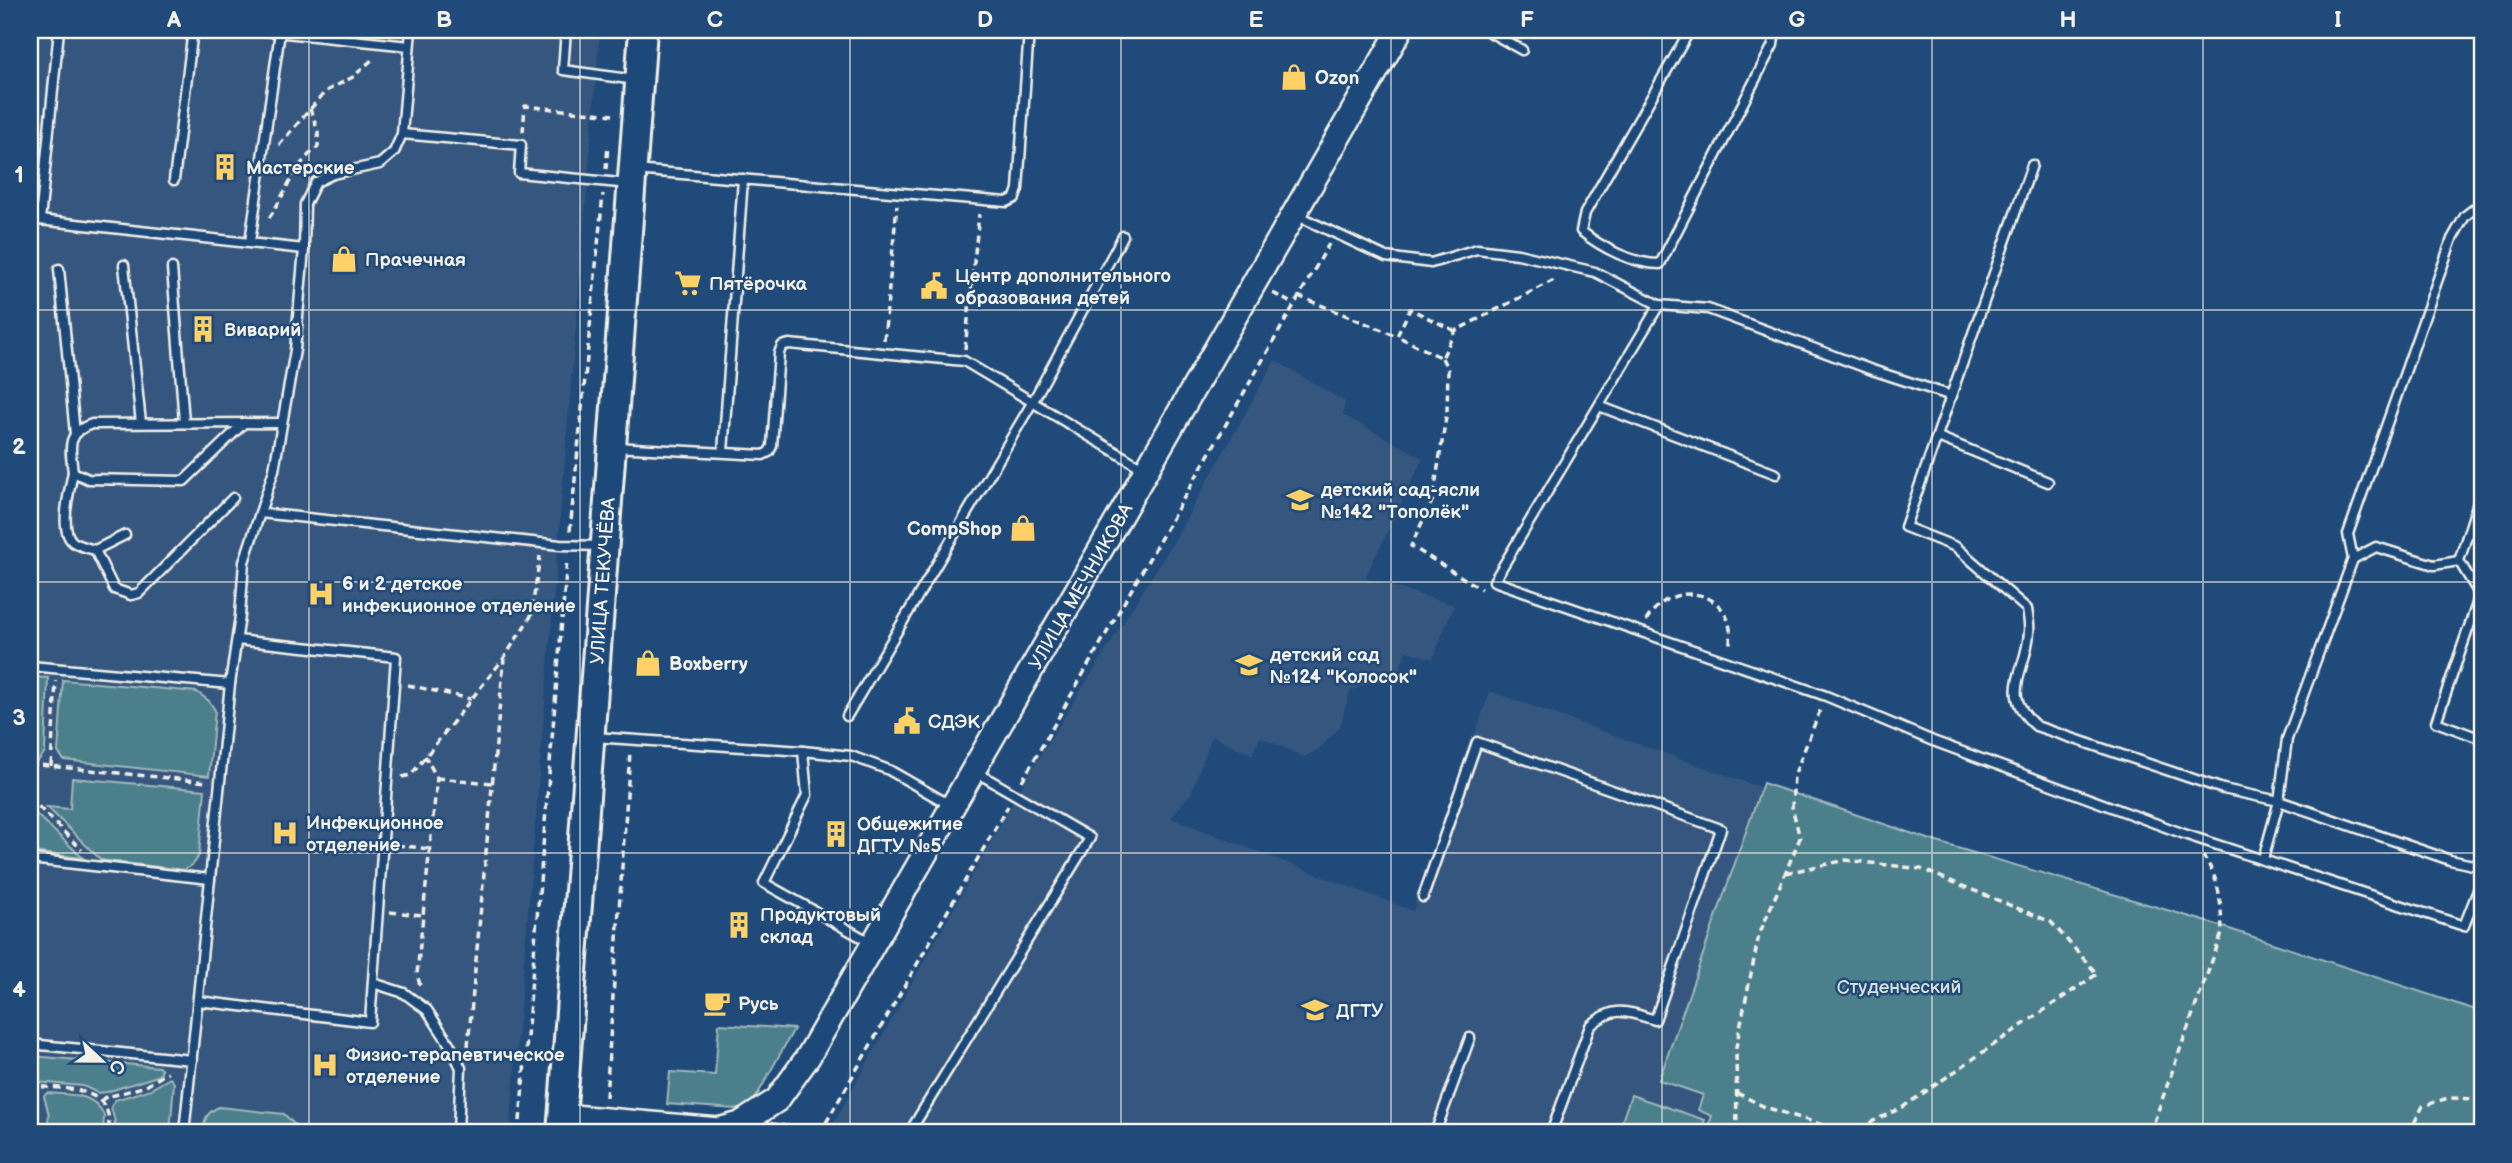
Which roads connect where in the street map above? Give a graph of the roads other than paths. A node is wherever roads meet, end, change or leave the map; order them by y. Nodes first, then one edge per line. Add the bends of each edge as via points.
1 (59, 30) edge
2 (193, 30) edge
3 (257, 30) edge
4 (411, 30) edge
5 (566, 30) edge
6 (643, 30) edge
7 (1029, 30) edge
8 (1486, 30) edge
9 (1690, 30) edge
10 (1775, 30) edge
11 (281, 32) junction
12 (1393, 32) edge
13 (409, 46) junction
14 (1522, 50) dead end
15 (639, 81) junction
16 (402, 134) junction
17 (2032, 165) dead end
18 (632, 177) junction
19 (743, 179) junction
20 (174, 180) dead end
21 (2482, 203) edge
22 (1295, 214) junction
23 (30, 219) edge
24 (40, 220) junction
25 (1124, 236) dead end
26 (250, 242) junction
27 (304, 249) junction
28 (124, 264) dead end
29 (172, 268) dead end
30 (60, 269) dead end
31 (1659, 305) junction
32 (1952, 396) junction
33 (1032, 403) junction
34 (1598, 406) junction
35 (184, 422) junction
36 (141, 423) junction
37 (244, 423) junction
38 (282, 423) junction
39 (75, 434) junction
40 (1938, 437) junction
41 (612, 447) junction
42 (723, 452) junction
43 (1147, 470) junction
44 (73, 472) junction
45 (1776, 474) dead end
46 (2048, 482) dead end
47 (2482, 490) edge
48 (233, 498) dead end
49 (260, 513) junction
50 (125, 535) dead end
51 (604, 546) junction
52 (94, 550) junction
53 (2353, 559) junction
54 (2459, 561) junction
55 (237, 640) junction
56 (30, 666) edge
57 (230, 684) junction
58 (847, 716) dead end
59 (590, 737) junction
60 (2482, 739) edge
61 (803, 751) junction
62 (973, 771) junction
63 (2279, 801) junction
64 (952, 807) junction
65 (30, 859) edge
66 (2263, 859) junction
67 (2482, 867) edge
68 (210, 879) junction
69 (2482, 880) edge
70 (1423, 897) dead end
71 (873, 944) junction
72 (373, 983) junction
73 (198, 1001) junction
74 (1470, 1038) dead end
75 (30, 1044) edge
76 (192, 1060) junction
77 (740, 1124) junction
78 (561, 1125) edge
79 (458, 1130) dead end
80 (184, 1133) edge
81 (800, 1133) edge
82 (909, 1133) edge
83 (1435, 1133) edge
84 (1551, 1133) edge

1 - 24 lane
2 - 20 lane
3 - 11 lane
4 - 13 lane
5 - 15 lane via 563,70
6 - 15 main road, УЛИЦА ТЕКУЧЁВА
7 - 19 lane via 1015,198 1007,202
8 - 14 lane
9 - 10 lane via 1585,213 1581,231 1645,264 1660,264 1773,45
11 - 13 lane
11 - 26 lane
12 - 22 main road, УЛИЦА МЕЧНИКОВА
13 - 16 lane
15 - 18 main road, УЛИЦА ТЕКУЧЁВА
16 - 18 lane via 521,145 519,173 605,182
16 - 27 lane via 394,152 380,164 316,182 305,204
17 - 32 lane
18 - 19 lane
18 - 41 main road, УЛИЦА ТЕКУЧЁВА
19 - 42 lane
21 - 53 lane via 2465,216 2452,239 2348,534
22 - 31 lane via 1386,257 1432,262 1477,249 1518,254 1595,272
22 - 43 main road, УЛИЦА МЕЧНИКОВА
23 - 24 lane
24 - 26 lane
25 - 33 lane
26 - 27 lane
27 - 38 lane via 295,351
28 - 36 lane
29 - 35 lane
30 - 39 lane
31 - 32 lane via 1708,309
31 - 34 lane
32 - 40 lane
33 - 42 lane via 964,361 789,344 779,353 769,452
33 - 43 lane
33 - 58 lane
34 - 45 lane
34 - 66 lane via 1494,581 1826,696 1933,741
35 - 36 lane
35 - 37 lane
36 - 39 lane via 92,424
37 - 38 lane
37 - 44 lane via 184,481 88,479
38 - 49 lane
39 - 44 lane via 70,446
40 - 46 lane
40 - 63 lane via 1905,527 1956,547 2028,610 2029,633 2016,692 2021,713 2036,726 2223,789
41 - 42 lane
41 - 51 main road, УЛИЦА ТЕКУЧЁВА
43 - 62 main road, УЛИЦА МЕЧНИКОВА
44 - 52 lane via 65,530 75,544
47 - 54 lane
48 - 52 lane via 139,593 114,589
49 - 51 lane
49 - 55 lane via 244,562
50 - 52 lane
51 - 59 main road, УЛИЦА ТЕКУЧЁВА
53 - 54 lane via 2376,547 2434,565
53 - 63 lane via 2287,739
54 - 60 lane via 2480,595 2436,722
55 - 57 lane
55 - 72 lane via 396,657
56 - 57 lane
57 - 68 lane
59 - 61 lane
59 - 78 main road, УЛИЦА ТЕКУЧЁВА
61 - 64 lane via 851,756 889,770
61 - 71 lane via 807,795 764,883
62 - 64 main road, УЛИЦА МЕЧНИКОВА
62 - 82 lane via 1090,838
63 - 66 lane
63 - 67 lane
64 - 71 main road, УЛИЦА МЕЧНИКОВА
65 - 68 lane
66 - 69 lane via 2464,926
68 - 73 lane
70 - 84 lane via 1477,742 1721,829 1655,1020 1628,1011 1604,1014 1590,1026
71 - 77 main road, УЛИЦА МЕЧНИКОВА via 777,1100
72 - 73 lane via 370,1022
72 - 79 lane via 404,993 427,1010 457,1058 461,1068
73 - 76 lane
74 - 83 lane
75 - 76 lane
76 - 80 lane
77 - 78 main road via 718,1130 614,1120
77 - 81 lane

